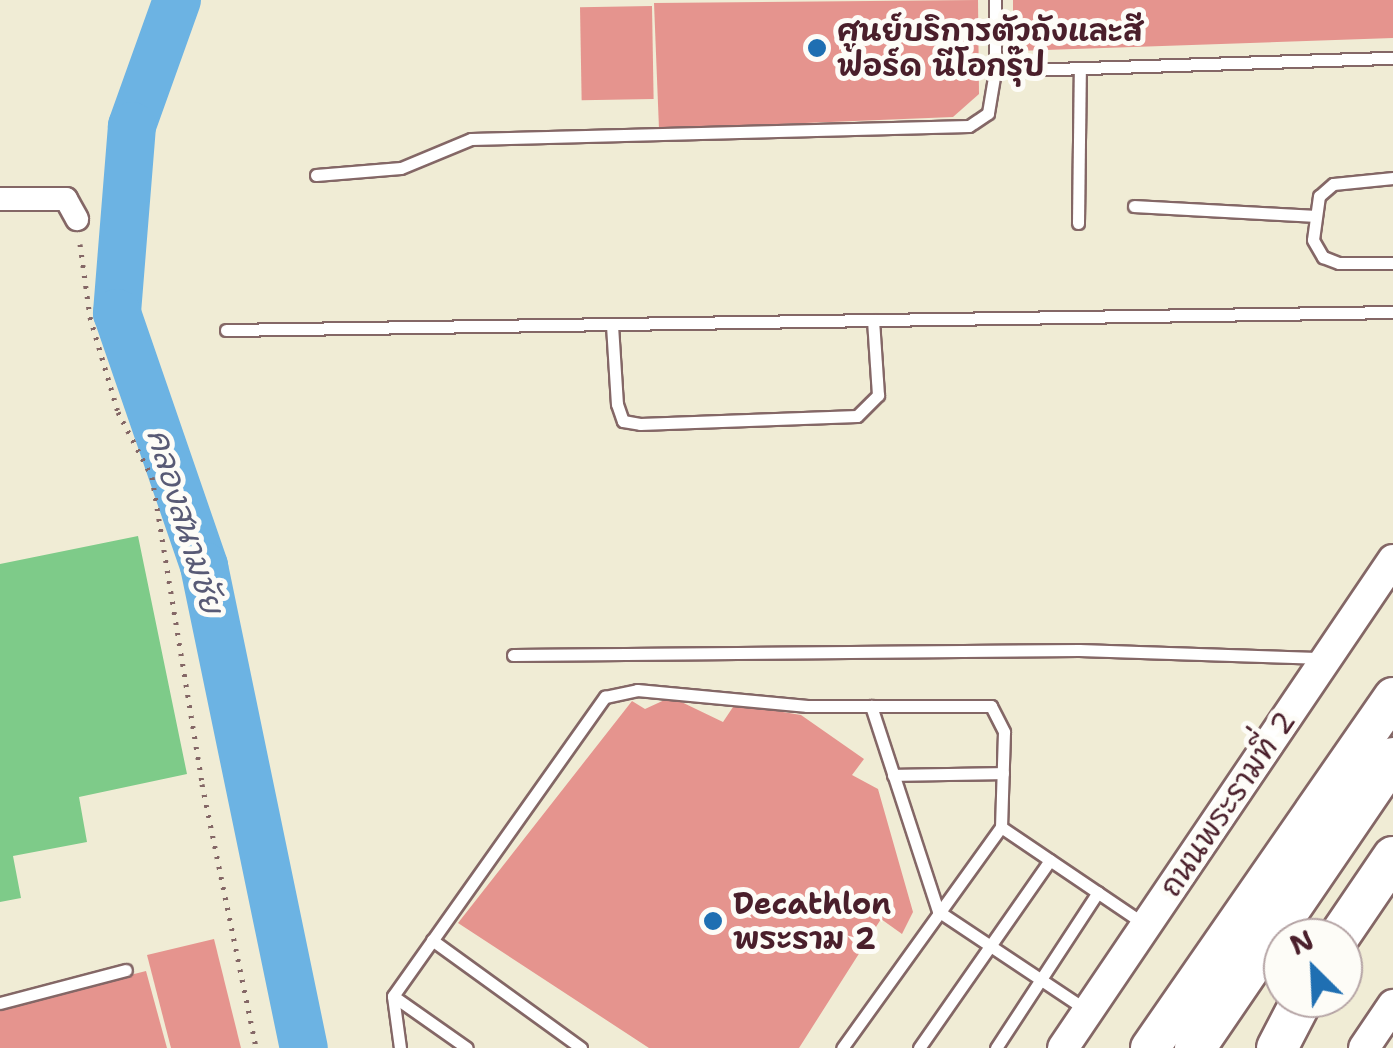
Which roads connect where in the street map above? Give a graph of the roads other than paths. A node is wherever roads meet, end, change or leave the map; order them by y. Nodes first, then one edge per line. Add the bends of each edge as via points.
1 (995, 0) edge
2 (1393, 58) edge
3 (1080, 70) junction
4 (995, 71) junction
5 (316, 175) dead end
6 (1393, 178) edge
7 (0, 199) edge
8 (1134, 206) dead end
9 (1316, 216) junction
10 (77, 219) road end
11 (1078, 223) dead end
12 (1393, 263) edge
13 (1393, 312) edge
14 (873, 320) junction
15 (612, 325) junction
16 (226, 330) dead end
17 (1393, 560) edge
18 (514, 654) dead end
19 (1327, 658) junction
20 (1393, 698) edge
21 (871, 706) junction
22 (1393, 758) edge
23 (1003, 773) junction
24 (893, 775) junction
25 (1001, 827) junction
26 (1393, 857) edge
27 (1050, 860) junction
28 (1393, 874) edge
29 (1098, 892) junction
30 (938, 912) junction
31 (1284, 918) edge
32 (1352, 918) edge
33 (1363, 919) edge
34 (1146, 925) junction
35 (432, 940) junction
36 (1263, 945) edge
37 (992, 948) junction
38 (1263, 949) edge
39 (126, 970) dead end
40 (1041, 980) junction
41 (393, 996) junction
42 (0, 1003) edge
43 (1393, 1005) edge
44 (1088, 1011) junction
45 (1287, 1018) edge
46 (1292, 1018) edge
47 (400, 1048) edge
48 (466, 1048) edge
49 (581, 1048) edge
50 (842, 1048) edge
51 (919, 1048) edge
52 (996, 1048) edge
53 (1063, 1048) edge
54 (1150, 1048) edge
55 (1174, 1048) edge
56 (1195, 1048) edge
57 (1263, 1048) edge
58 (1276, 1048) edge
59 (1364, 1048) edge

1 - 4 lane
2 - 3 lane
3 - 4 lane
3 - 11 lane
4 - 5 lane via 988,113 969,126 471,139 401,168
6 - 9 lane via 1333,184 1319,196
7 - 10 street via 66,199
8 - 9 lane
9 - 12 lane via 1313,240 1323,256 1339,263
13 - 14 lane
14 - 15 lane
14 - 15 lane via 878,395 857,416 640,424 623,421 617,404
15 - 16 lane
17 - 19 main road, ถนนพระรามที่ 2
18 - 19 lane via 1079,650
19 - 34 main road, ถนนพระรามที่ 2
20 - 54 highway
21 - 23 lane via 991,706 1004,732
21 - 24 lane
21 - 35 lane via 637,690 604,697
22 - 31 highway
23 - 24 lane
23 - 25 lane
24 - 30 lane
25 - 27 lane
25 - 30 lane
26 - 32 highway
27 - 29 lane
27 - 37 lane
28 - 33 highway
29 - 34 lane
29 - 40 lane
30 - 37 lane
30 - 50 lane
34 - 44 main road, ถนนพระรามที่ 2
35 - 41 lane
35 - 49 lane
36 - 55 highway
37 - 40 lane
37 - 51 lane
38 - 56 highway
39 - 42 lane
40 - 44 lane
40 - 52 lane
41 - 47 lane
41 - 48 lane
43 - 59 main road
44 - 53 main road, ถนนพระรามที่ 2
45 - 57 highway
46 - 58 highway, bridge

